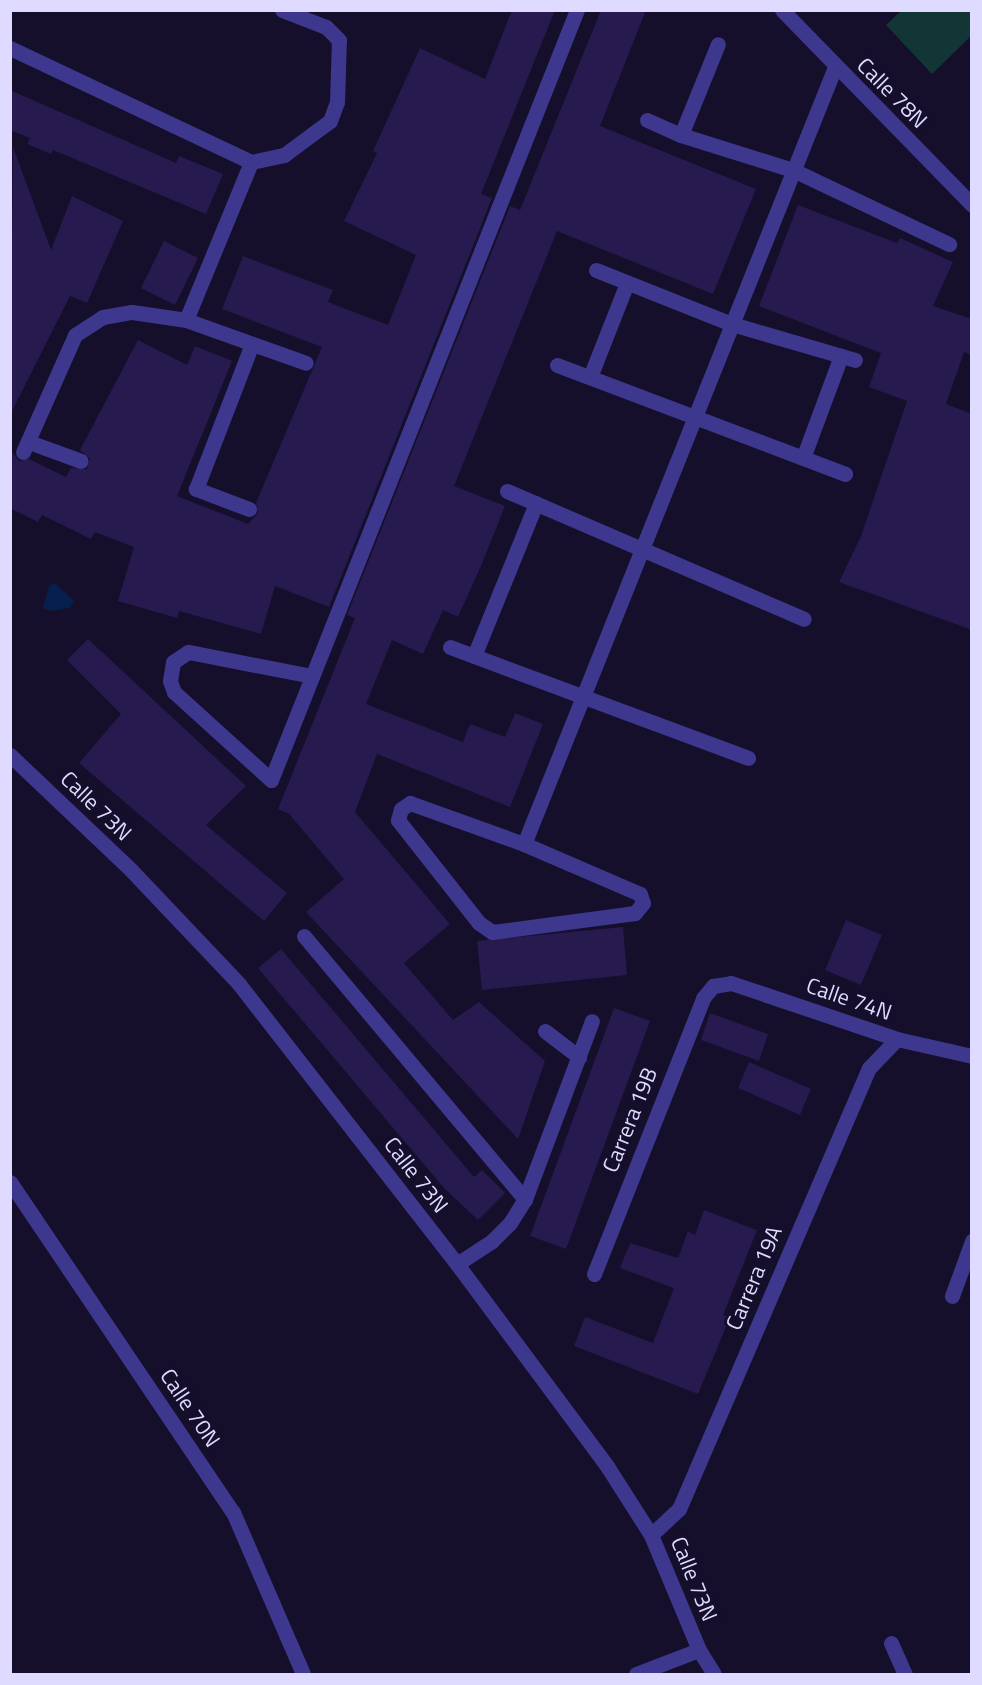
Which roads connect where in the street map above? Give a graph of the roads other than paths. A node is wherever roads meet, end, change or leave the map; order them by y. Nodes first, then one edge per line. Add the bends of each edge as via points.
1 (282, 10) edge
2 (577, 10) edge
3 (782, 10) edge
4 (718, 44) dead end
5 (10, 48) edge
6 (835, 67) junction
7 (647, 120) dead end
8 (681, 135) junction
9 (251, 162) junction
10 (793, 171) junction
11 (972, 205) edge
12 (950, 244) dead end
13 (596, 270) dead end
14 (627, 282) junction
15 (186, 320) junction
16 (732, 324) junction
17 (252, 344) junction
18 (306, 363) dead end
19 (558, 365) dead end
20 (590, 377) junction
21 (694, 417) junction
22 (803, 458) junction
23 (81, 461) dead end
24 (845, 474) dead end
25 (507, 491) dead end
26 (536, 503) junction
27 (249, 509) dead end
28 (641, 546) junction
29 (804, 620) dead end
30 (450, 648) dead end
31 (474, 656) junction
32 (312, 675) junction
33 (583, 696) junction
34 (10, 755) edge
35 (748, 758) dead end
36 (524, 844) junction
37 (304, 936) dead end
38 (713, 986) joint
39 (592, 1021) dead end
40 (545, 1031) dead end
41 (897, 1039) junction
42 (972, 1056) edge
43 (579, 1057) junction
44 (10, 1182) edge
45 (525, 1199) junction
46 (972, 1241) edge
47 (457, 1264) junction
48 (594, 1274) dead end
49 (952, 1296) dead end
50 (651, 1535) junction
51 (891, 1643) dead end
52 (699, 1650) junction
53 (303, 1674) edge
54 (636, 1674) edge
55 (714, 1674) edge
56 (905, 1674) edge

1 - 9 street via 326,27 339,40 337,102 330,121 284,155
2 - 32 street
3 - 6 street, Calle 78N
4 - 8 street
5 - 9 street
6 - 10 street
6 - 11 street, Calle 78N
7 - 8 street
8 - 10 street
9 - 15 street
10 - 12 street
10 - 16 street
13 - 14 street
14 - 16 street
14 - 20 street
15 - 17 street
15 - 23 street via 132,312 103,316 75,335 26,447
16 - 21 street
16 - 22 street via 848,358
17 - 18 street
17 - 27 street via 196,489
19 - 20 street
20 - 21 street
21 - 22 street
21 - 28 street
22 - 24 street
25 - 26 street
26 - 28 street
26 - 31 street
28 - 29 street
28 - 33 street
30 - 31 street
31 - 33 street
32 - 32 street via 271,780 174,692 170,681 173,662 188,652
33 - 35 street
33 - 36 street
34 - 47 street, Calle 73N via 131,870 239,984
36 - 36 street via 640,894 643,903 635,913 492,932 479,923 398,820 401,809 410,803
37 - 45 street
38 - 41 street, Calle 74N via 731,983
38 - 48 street, Carrera 19B via 703,998
39 - 43 street
40 - 43 street
41 - 42 street, Calle 74N
41 - 50 street, Carrera 19A via 869,1068 679,1509
43 - 45 street
44 - 53 street, Calle 70N via 233,1512
45 - 47 street via 510,1223 492,1241
46 - 49 street
47 - 50 street, Calle 73N via 607,1466
50 - 52 street, Calle 73N
51 - 56 street
52 - 54 street
52 - 55 street, Calle 73N

